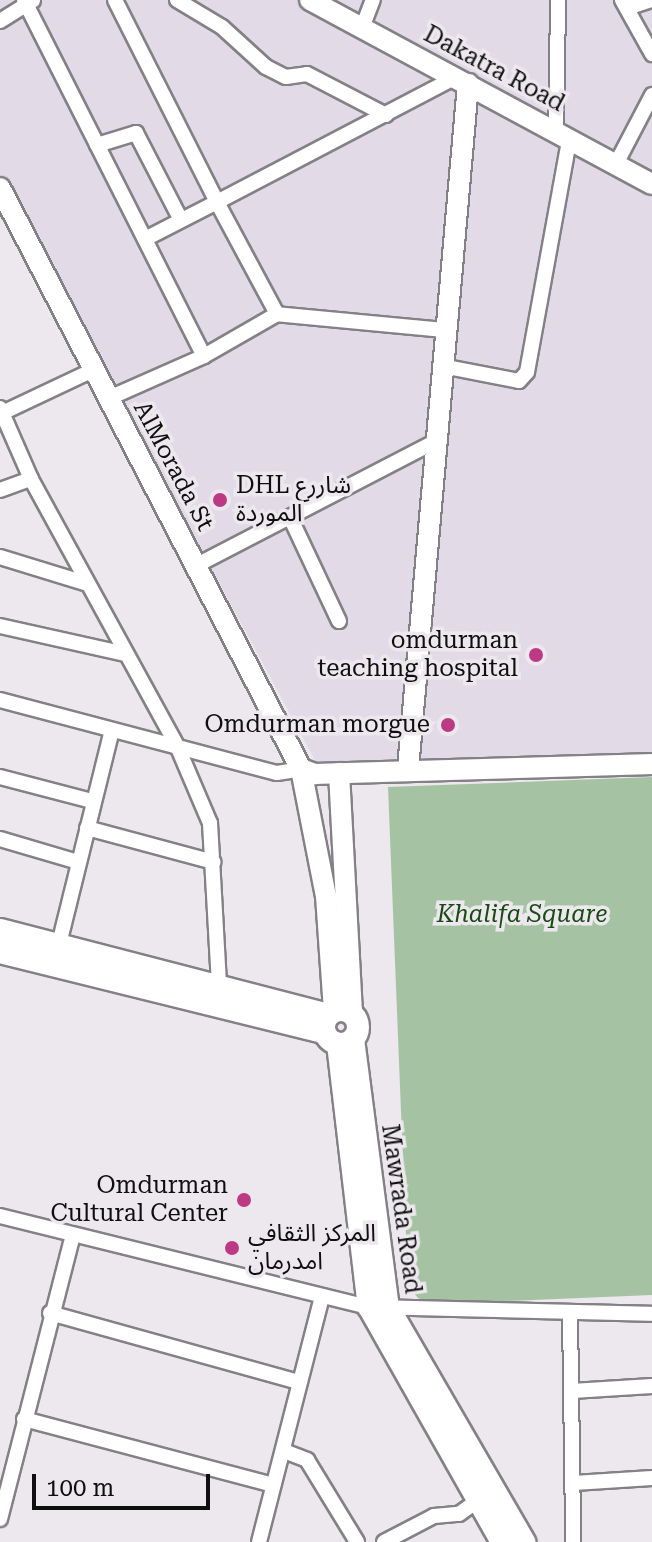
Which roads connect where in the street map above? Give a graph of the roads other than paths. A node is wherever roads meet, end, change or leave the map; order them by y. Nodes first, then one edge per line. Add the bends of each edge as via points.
1 (115, 0) edge
2 (177, 0) edge
3 (310, 0) edge
4 (373, 0) edge
5 (558, 0) edge
6 (652, 0) edge
7 (28, 2) edge
8 (625, 4) edge
9 (0, 21) edge
10 (362, 28) junction
11 (652, 54) edge
12 (462, 80) junction
13 (652, 95) edge
14 (386, 115) junction
15 (563, 136) junction
16 (97, 145) junction
17 (616, 164) junction
18 (652, 184) edge
19 (0, 188) edge
20 (217, 202) junction
21 (181, 220) junction
22 (145, 239) junction
23 (277, 314) junction
24 (445, 330) junction
25 (204, 356) junction
26 (442, 366) junction
27 (93, 370) junction
28 (107, 399) junction
29 (1, 412) edge
30 (434, 442) junction
31 (31, 479) junction
32 (0, 490) edge
33 (290, 517) junction
34 (0, 557) edge
35 (197, 565) junction
36 (88, 584) junction
37 (339, 621) dead end
38 (0, 626) edge
39 (125, 654) junction
40 (0, 700) edge
41 (112, 730) junction
42 (178, 748) junction
43 (652, 764) edge
44 (301, 769) junction
45 (408, 769) junction
46 (339, 773) junction
47 (0, 777) edge
48 (92, 801) junction
49 (87, 828) junction
50 (0, 839) edge
51 (78, 862) junction
52 (214, 862) junction
53 (0, 930) edge
54 (59, 944) junction
55 (0, 952) edge
56 (231, 995) junction
57 (338, 1026) junction
58 (0, 1216) edge
59 (73, 1235) junction
60 (322, 1296) junction
61 (379, 1307) junction
62 (50, 1313) junction
63 (570, 1313) junction
64 (652, 1314) edge
65 (299, 1382) junction
66 (652, 1386) edge
67 (572, 1391) junction
68 (24, 1419) junction
69 (284, 1451) junction
70 (652, 1478) edge
71 (574, 1483) junction
72 (474, 1484) junction
73 (273, 1485) junction
74 (0, 1519) edge
75 (259, 1542) edge
76 (357, 1542) edge
77 (384, 1542) edge
78 (502, 1542) edge
79 (524, 1542) edge
80 (573, 1542) edge

1 - 20 street
2 - 14 street via 222,27 266,67 286,77 307,74
3 - 10 street, Dakatra Road
4 - 10 street
5 - 15 street
6 - 8 street
7 - 9 street
7 - 16 street
8 - 11 street
10 - 12 street, Dakatra Road
12 - 14 street
12 - 15 street, Dakatra Road
12 - 24 street
13 - 17 street
14 - 20 street
15 - 17 street, Dakatra Road
15 - 26 street via 527,372 519,381
16 - 21 street via 136,133
16 - 22 street
17 - 18 street, Dakatra Road
19 - 27 street, AlMorada St
20 - 21 street
20 - 23 street
21 - 22 street
22 - 25 street
23 - 24 street
23 - 25 street
24 - 26 street
25 - 28 street
26 - 30 street
27 - 28 street, AlMorada St
27 - 29 street
28 - 35 street, AlMorada St
29 - 31 street
30 - 33 street
30 - 45 street
31 - 32 street
31 - 36 street
33 - 35 street
33 - 37 street
34 - 36 street
35 - 44 street, AlMorada St
36 - 39 street
38 - 39 street
39 - 42 street
40 - 41 street
41 - 42 street
41 - 48 street
42 - 44 street via 277,773
42 - 52 street via 213,831
43 - 45 street
44 - 46 street
44 - 57 street, AlMorada St via 326,896
45 - 46 street
46 - 57 street
47 - 48 street
48 - 49 street
49 - 51 street
49 - 52 street
50 - 51 street
51 - 54 street
52 - 56 street
53 - 54 main road
54 - 56 main road
55 - 56 main road
56 - 57 main road
57 - 61 main road, Mawrada Road
58 - 59 street
59 - 60 street
59 - 62 street
60 - 61 street
60 - 65 street
61 - 63 street
61 - 72 main road, Mawrada Road
62 - 65 street
62 - 68 street
63 - 64 street
63 - 67 street
65 - 69 street
66 - 67 street
67 - 71 street
68 - 73 street
68 - 74 street
69 - 73 street
69 - 76 street via 307,1460
70 - 71 street
71 - 80 street
72 - 77 street via 459,1514 434,1516
72 - 78 main road, Mawrada Road
72 - 79 main road, Mawrada Road
73 - 75 street

